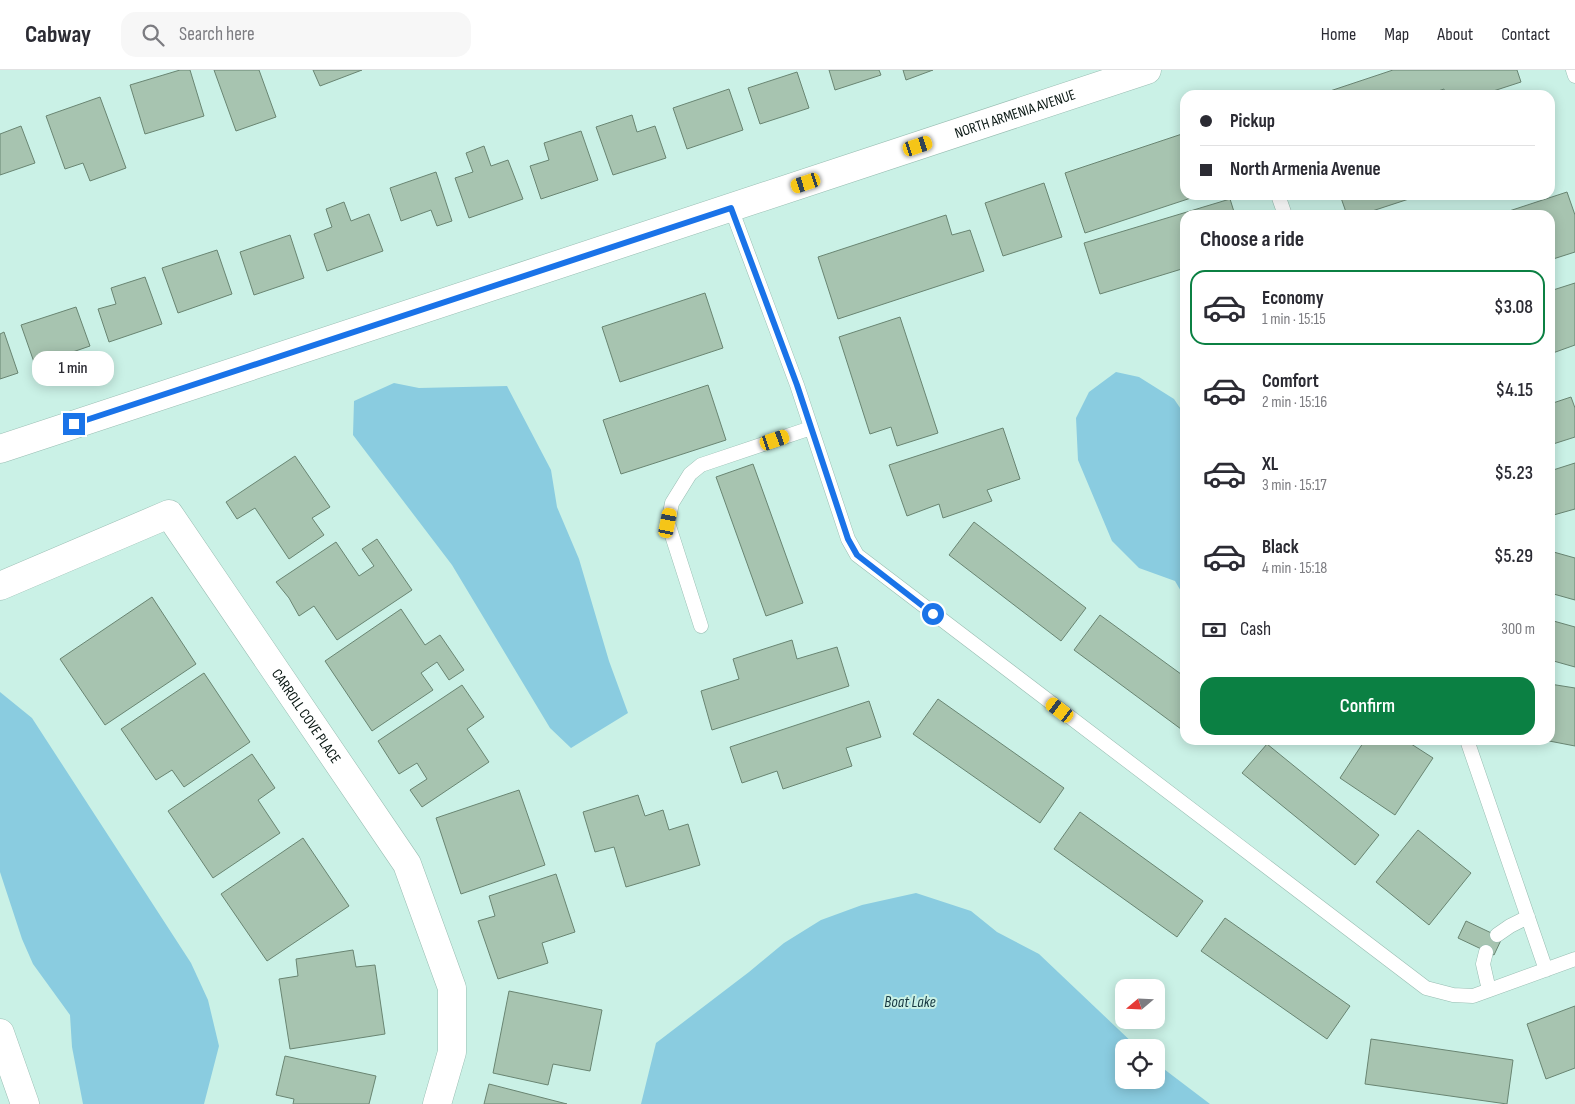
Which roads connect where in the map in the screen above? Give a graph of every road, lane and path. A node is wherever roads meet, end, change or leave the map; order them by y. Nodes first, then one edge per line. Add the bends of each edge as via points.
1 (1147, 70) edge
2 (1573, 70) edge
3 (1575, 76) edge
4 (731, 208) junction
5 (811, 428) junction
6 (0, 449) edge
7 (0, 586) edge
8 (701, 626) dead end
9 (1469, 745) edge
10 (1528, 917) junction
11 (1496, 935) dead end
12 (1486, 952) dead end
13 (1575, 959) edge
14 (1546, 970) junction
15 (1489, 990) junction
16 (0, 1033) edge
17 (25, 1104) edge
18 (437, 1104) edge

1 - 4 main road, NORTH ARMENIA AVENUE
2 - 3 lane
4 - 5 lane
4 - 6 main road, NORTH ARMENIA AVENUE
5 - 8 lane via 701,465 690,474 672,503 668,523
5 - 15 lane via 848,539 857,555 1426,988 1473,996
7 - 18 main road, CARROLL COVE PLACE via 169,514 407,864 452,988 452,1052
9 - 10 lane
10 - 11 lane
10 - 14 lane
12 - 15 lane via 1483,964
13 - 14 lane
14 - 15 lane
16 - 17 main road

